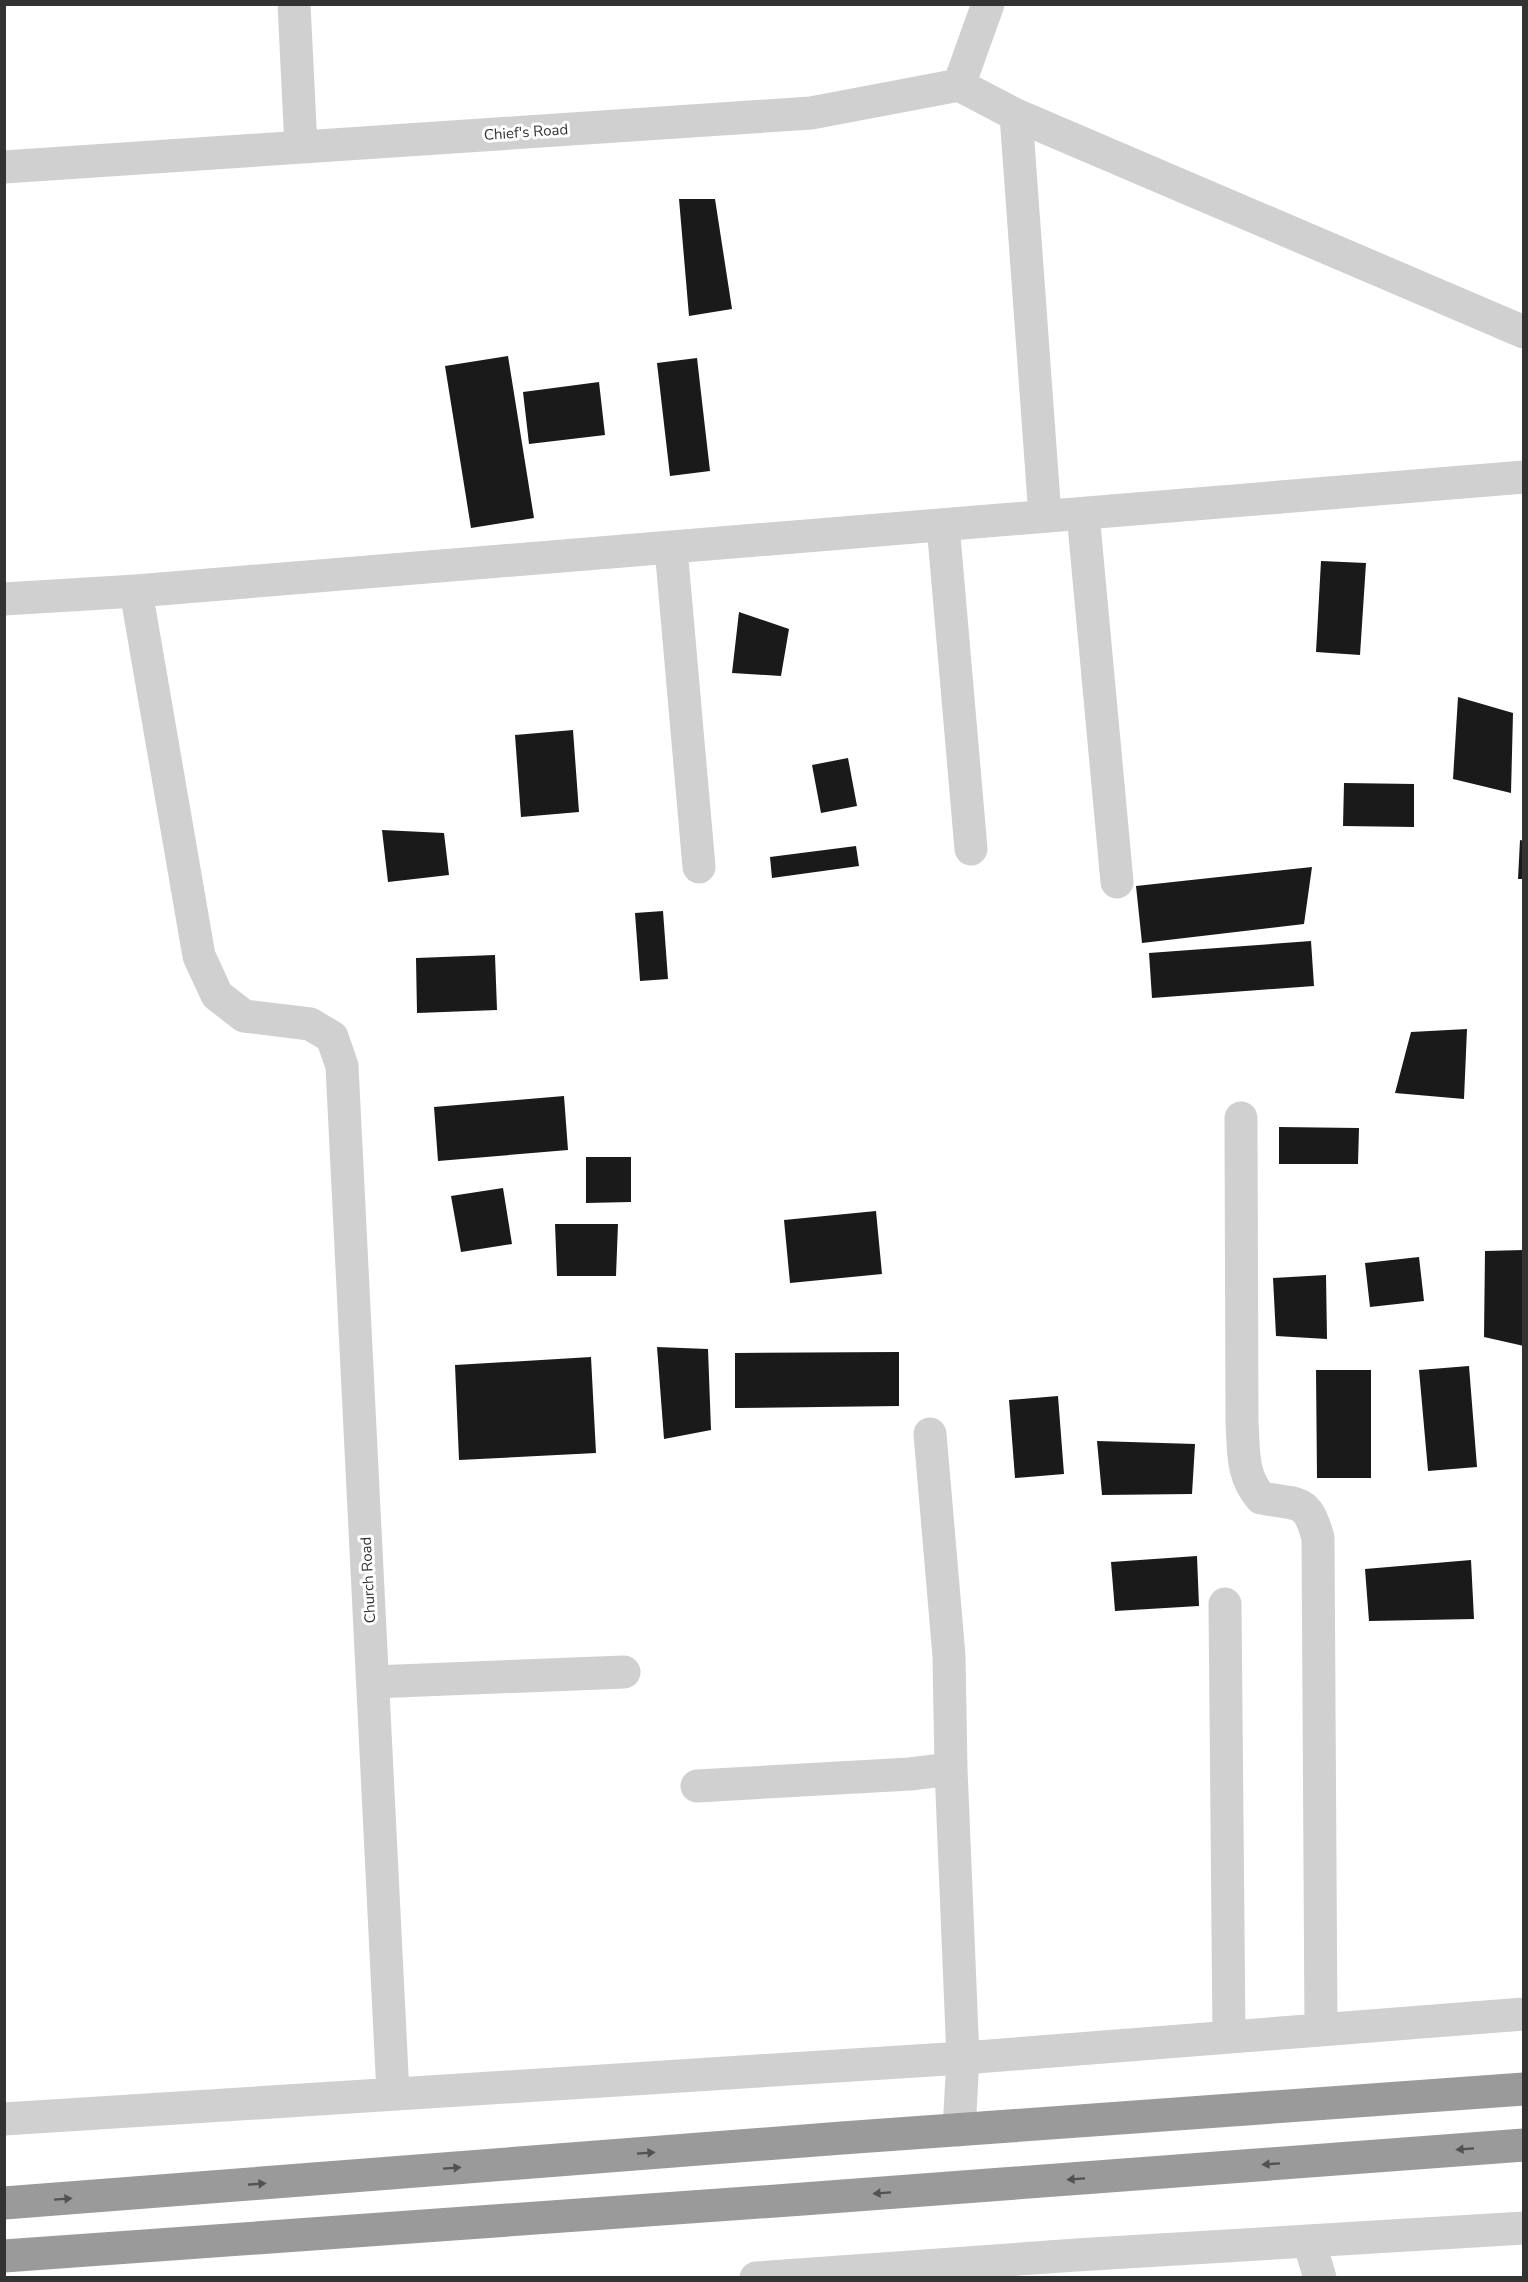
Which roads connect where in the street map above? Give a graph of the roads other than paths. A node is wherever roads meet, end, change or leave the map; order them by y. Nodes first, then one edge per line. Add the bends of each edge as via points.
1 (294, 4) edge
2 (988, 4) edge
3 (959, 85) junction
4 (1016, 115) junction
5 (301, 147) junction
6 (4, 167) edge
7 (1524, 332) edge
8 (1524, 477) edge
9 (1083, 514) junction
10 (1046, 516) junction
11 (943, 525) junction
12 (671, 548) junction
13 (136, 591) junction
14 (4, 599) edge
15 (971, 849) dead end
16 (699, 867) dead end
17 (1117, 882) dead end
18 (1241, 1118) dead end
19 (930, 1434) dead end
20 (1225, 1604) dead end
21 (624, 1672) dead end
22 (373, 1682) junction
23 (951, 1769) junction
24 (697, 1786) dead end
25 (1524, 2014) edge
26 (1321, 2029) junction
27 (1229, 2036) junction
28 (963, 2058) junction
29 (1524, 2089) edge
30 (393, 2094) junction
31 (4, 2119) edge
32 (959, 2130) junction
33 (1524, 2145) edge
34 (4, 2203) edge
35 (1524, 2228) edge
36 (1309, 2241) junction
37 (4, 2256) edge
38 (1079, 2266) edge
39 (756, 2277) edge
40 (1320, 2277) edge

1 - 5 street
2 - 3 street
3 - 4 street
3 - 5 street, Chief's Road via 811,113
4 - 7 street
4 - 10 street
5 - 6 street, Chief's Road
8 - 9 street
9 - 10 street
9 - 17 street
10 - 11 street
11 - 12 street
11 - 15 street
12 - 13 street
12 - 16 street
13 - 14 street
13 - 22 street, Church Road via 199,956 217,995 244,1016 310,1024 332,1037 342,1065
18 - 26 street via 1245,1467 1251,1487 1261,1498 1299,1503 1312,1517 1318,1538
19 - 23 street via 949,1656
20 - 27 street
21 - 22 street
22 - 30 street, Church Road
23 - 24 street
23 - 28 street
25 - 26 street
26 - 27 street
27 - 28 street
28 - 30 street
28 - 32 street
29 - 32 highway
30 - 31 street
34 -> 32 highway
33 -> 37 highway
35 - 36 street
36 - 38 street
36 - 40 street
38 - 39 street

